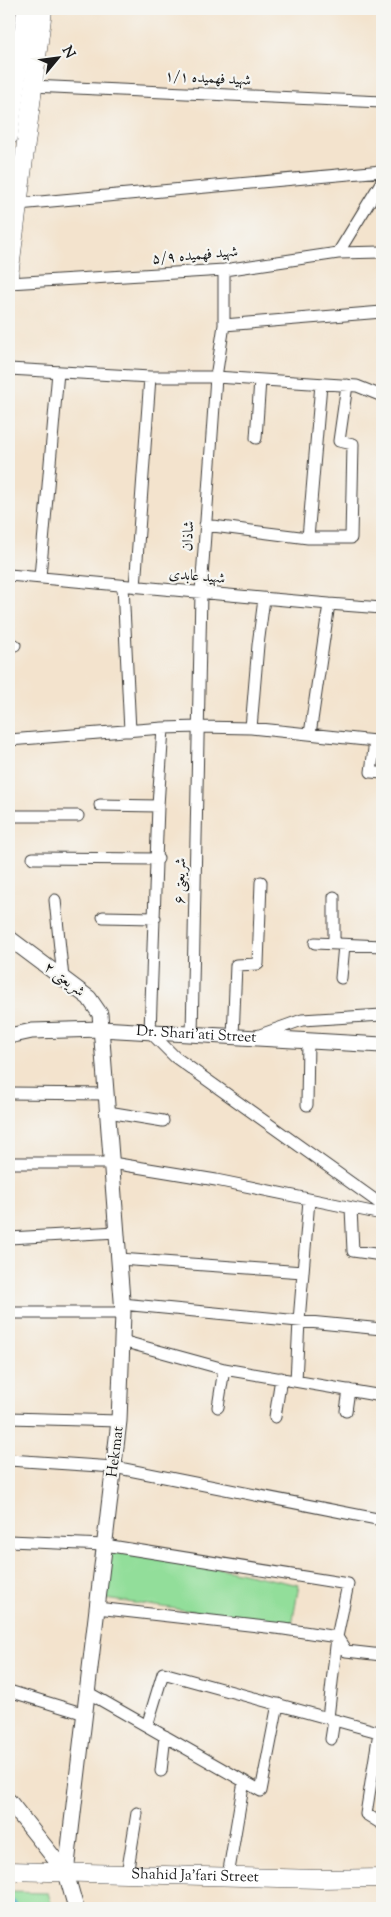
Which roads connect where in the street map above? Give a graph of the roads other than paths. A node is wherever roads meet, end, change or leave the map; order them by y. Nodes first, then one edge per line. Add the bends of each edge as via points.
1 (26, 9) edge
2 (41, 9) edge
3 (13, 66) edge
4 (32, 86) junction
5 (382, 102) edge
6 (9, 136) edge
7 (382, 171) edge
8 (382, 181) edge
9 (18, 204) junction
10 (382, 252) edge
11 (338, 253) junction
12 (224, 270) junction
13 (9, 276) edge
14 (9, 283) edge
15 (382, 312) edge
16 (224, 325) junction
17 (9, 369) edge
18 (58, 372) junction
19 (150, 377) junction
20 (216, 377) junction
21 (260, 380) junction
22 (321, 384) junction
23 (347, 385) junction
24 (382, 396) edge
25 (256, 438) dead end
26 (205, 525) junction
27 (308, 538) junction
28 (9, 575) edge
29 (40, 577) junction
30 (123, 586) junction
31 (135, 587) junction
32 (200, 592) junction
33 (264, 598) junction
34 (329, 604) junction
35 (382, 608) edge
36 (199, 727) junction
37 (163, 728) junction
38 (251, 728) junction
39 (130, 731) junction
40 (310, 734) junction
41 (9, 740) edge
42 (382, 773) edge
43 (100, 805) dead end
44 (158, 806) junction
45 (9, 816) edge
46 (78, 816) dead end
47 (33, 858) dead end
48 (158, 858) junction
49 (261, 882) dead end
50 (334, 897) dead end
51 (55, 900) dead end
52 (104, 917) dead end
53 (155, 918) junction
54 (10, 939) edge
55 (315, 943) dead end
56 (339, 944) junction
57 (382, 946) edge
58 (62, 978) junction
59 (341, 978) dead end
60 (382, 1015) edge
61 (102, 1029) junction
62 (150, 1032) junction
63 (192, 1035) junction
64 (9, 1036) edge
65 (233, 1037) junction
66 (252, 1038) junction
67 (308, 1040) junction
68 (382, 1045) edge
69 (9, 1093) edge
70 (106, 1094) junction
71 (307, 1105) dead end
72 (108, 1112) junction
73 (164, 1121) dead end
74 (9, 1163) edge
75 (112, 1163) junction
76 (309, 1200) junction
77 (382, 1205) edge
78 (351, 1208) junction
79 (382, 1214) edge
80 (117, 1232) junction
81 (9, 1238) edge
82 (382, 1255) edge
83 (119, 1259) junction
84 (304, 1272) junction
85 (123, 1309) junction
86 (9, 1313) edge
87 (299, 1321) junction
88 (382, 1329) edge
89 (122, 1341) junction
90 (224, 1369) junction
91 (281, 1378) junction
92 (296, 1381) junction
93 (349, 1390) junction
94 (382, 1396) edge
95 (218, 1407) dead end
96 (346, 1411) dead end
97 (275, 1417) dead end
98 (9, 1418) edge
99 (119, 1421) junction
100 (9, 1460) edge
101 (114, 1467) junction
102 (382, 1517) edge
103 (9, 1541) edge
104 (105, 1545) junction
105 (97, 1608) junction
106 (337, 1637) junction
107 (382, 1655) edge
108 (9, 1691) edge
109 (87, 1692) junction
110 (278, 1704) junction
111 (85, 1714) junction
112 (331, 1719) junction
113 (147, 1726) junction
114 (381, 1732) edge
115 (165, 1736) junction
116 (331, 1739) dead end
117 (161, 1771) dead end
118 (244, 1781) junction
119 (9, 1801) edge
120 (138, 1813) dead end
121 (382, 1824) edge
122 (9, 1871) edge
123 (66, 1873) junction
124 (127, 1874) junction
125 (382, 1875) edge
126 (228, 1876) junction
127 (76, 1908) edge

1 - 3 main road
2 - 4 main road
3 - 6 main road
4 - 5 street, شهید فهمیده ۱/۱
4 - 9 main road
7 - 9 street
8 - 11 street
9 - 13 main road
10 - 11 street, شهید فهمیده ۵/۹
11 - 12 street, شهید فهمیده ۵/۹
12 - 14 street, شهید فهمیده ۵/۹
12 - 16 street, شاذان
15 - 16 street
16 - 20 street, شاذان
17 - 18 street
18 - 19 street
18 - 29 street
19 - 20 street
19 - 31 street
20 - 21 street
20 - 26 street, شاذان
21 - 22 street
21 - 25 street
22 - 23 street
22 - 27 street
23 - 24 street
23 - 27 street via 339,441 353,444 351,538
26 - 27 street
26 - 32 street, شاذان
28 - 29 street, شهید عابدی
29 - 30 street, شهید عابدی
30 - 31 street, شهید عابدی
30 - 39 street
31 - 32 street, شهید عابدی
32 - 33 street, شهید عابدی
32 - 36 street, شاذان
33 - 34 street, شهید عابدی
33 - 38 street
34 - 35 street, شهید عابدی
34 - 40 street
36 - 37 street
36 - 38 street
36 - 63 street, شریعتی ۶
37 - 39 street
37 - 44 street
38 - 40 street
39 - 41 street
40 - 42 street via 375,741 371,772
43 - 44 street
44 - 48 street
45 - 46 street
47 - 48 street
48 - 53 street
49 - 65 street via 258,964 236,965
50 - 56 street
51 - 58 street
52 - 53 street
53 - 62 street
54 - 58 street, شریعتی ۲
55 - 56 street
56 - 57 street
56 - 59 street
58 - 61 street, شریعتی ۲ via 96,1005
60 - 66 street via 302,1020
61 - 62 street, Dr. Shari'ati Street
61 - 64 street, Dr. Shari'ati Street via 32,1031
61 - 70 street, Hekmat
62 - 63 street, Dr. Shari'ati Street
62 - 77 street via 175,1057
63 - 65 street, Dr. Shari'ati Street
65 - 66 street, Dr. Shari'ati Street
66 - 67 street, Dr. Shari'ati Street
67 - 68 street, Dr. Shari'ati Street
67 - 71 street
69 - 70 street
70 - 72 street, Hekmat
72 - 73 street
72 - 75 street, Hekmat
74 - 75 street
75 - 76 street
75 - 80 street, Hekmat
76 - 78 street
76 - 84 street
78 - 79 street
78 - 82 street via 353,1251
80 - 81 street
80 - 83 street, Hekmat
83 - 84 street
83 - 85 street, Hekmat
84 - 87 street
85 - 86 street
85 - 87 street
85 - 89 street, Hekmat
87 - 88 street
87 - 92 street
89 - 90 street
89 - 99 street, Hekmat
90 - 91 street
90 - 95 street
91 - 92 street
91 - 97 street
92 - 93 street
93 - 94 street
93 - 96 street
98 - 99 street
99 - 101 street, Hekmat
100 - 101 street
101 - 102 street
101 - 104 street, Hekmat
103 - 104 street
104 - 105 street, Hekmat
104 - 106 street via 348,1584
105 - 106 street
105 - 109 street, Hekmat
106 - 107 street via 346,1651
106 - 112 street
108 - 111 street
109 - 111 street, Hekmat
109 - 113 street
110 - 112 street
110 - 113 street via 163,1673
110 - 118 street via 262,1791
111 - 123 street, Hekmat
112 - 114 street
112 - 116 street
113 - 115 street
114 - 121 street via 366,1814
115 - 117 street
115 - 118 street
118 - 126 street
119 - 123 street
120 - 124 street
122 - 123 main road, Shahid Ja'fari Street
123 - 124 main road, Shahid Ja'fari Street
123 - 127 street
124 - 126 main road, Shahid Ja'fari Street
125 - 126 main road, Shahid Ja'fari Street

